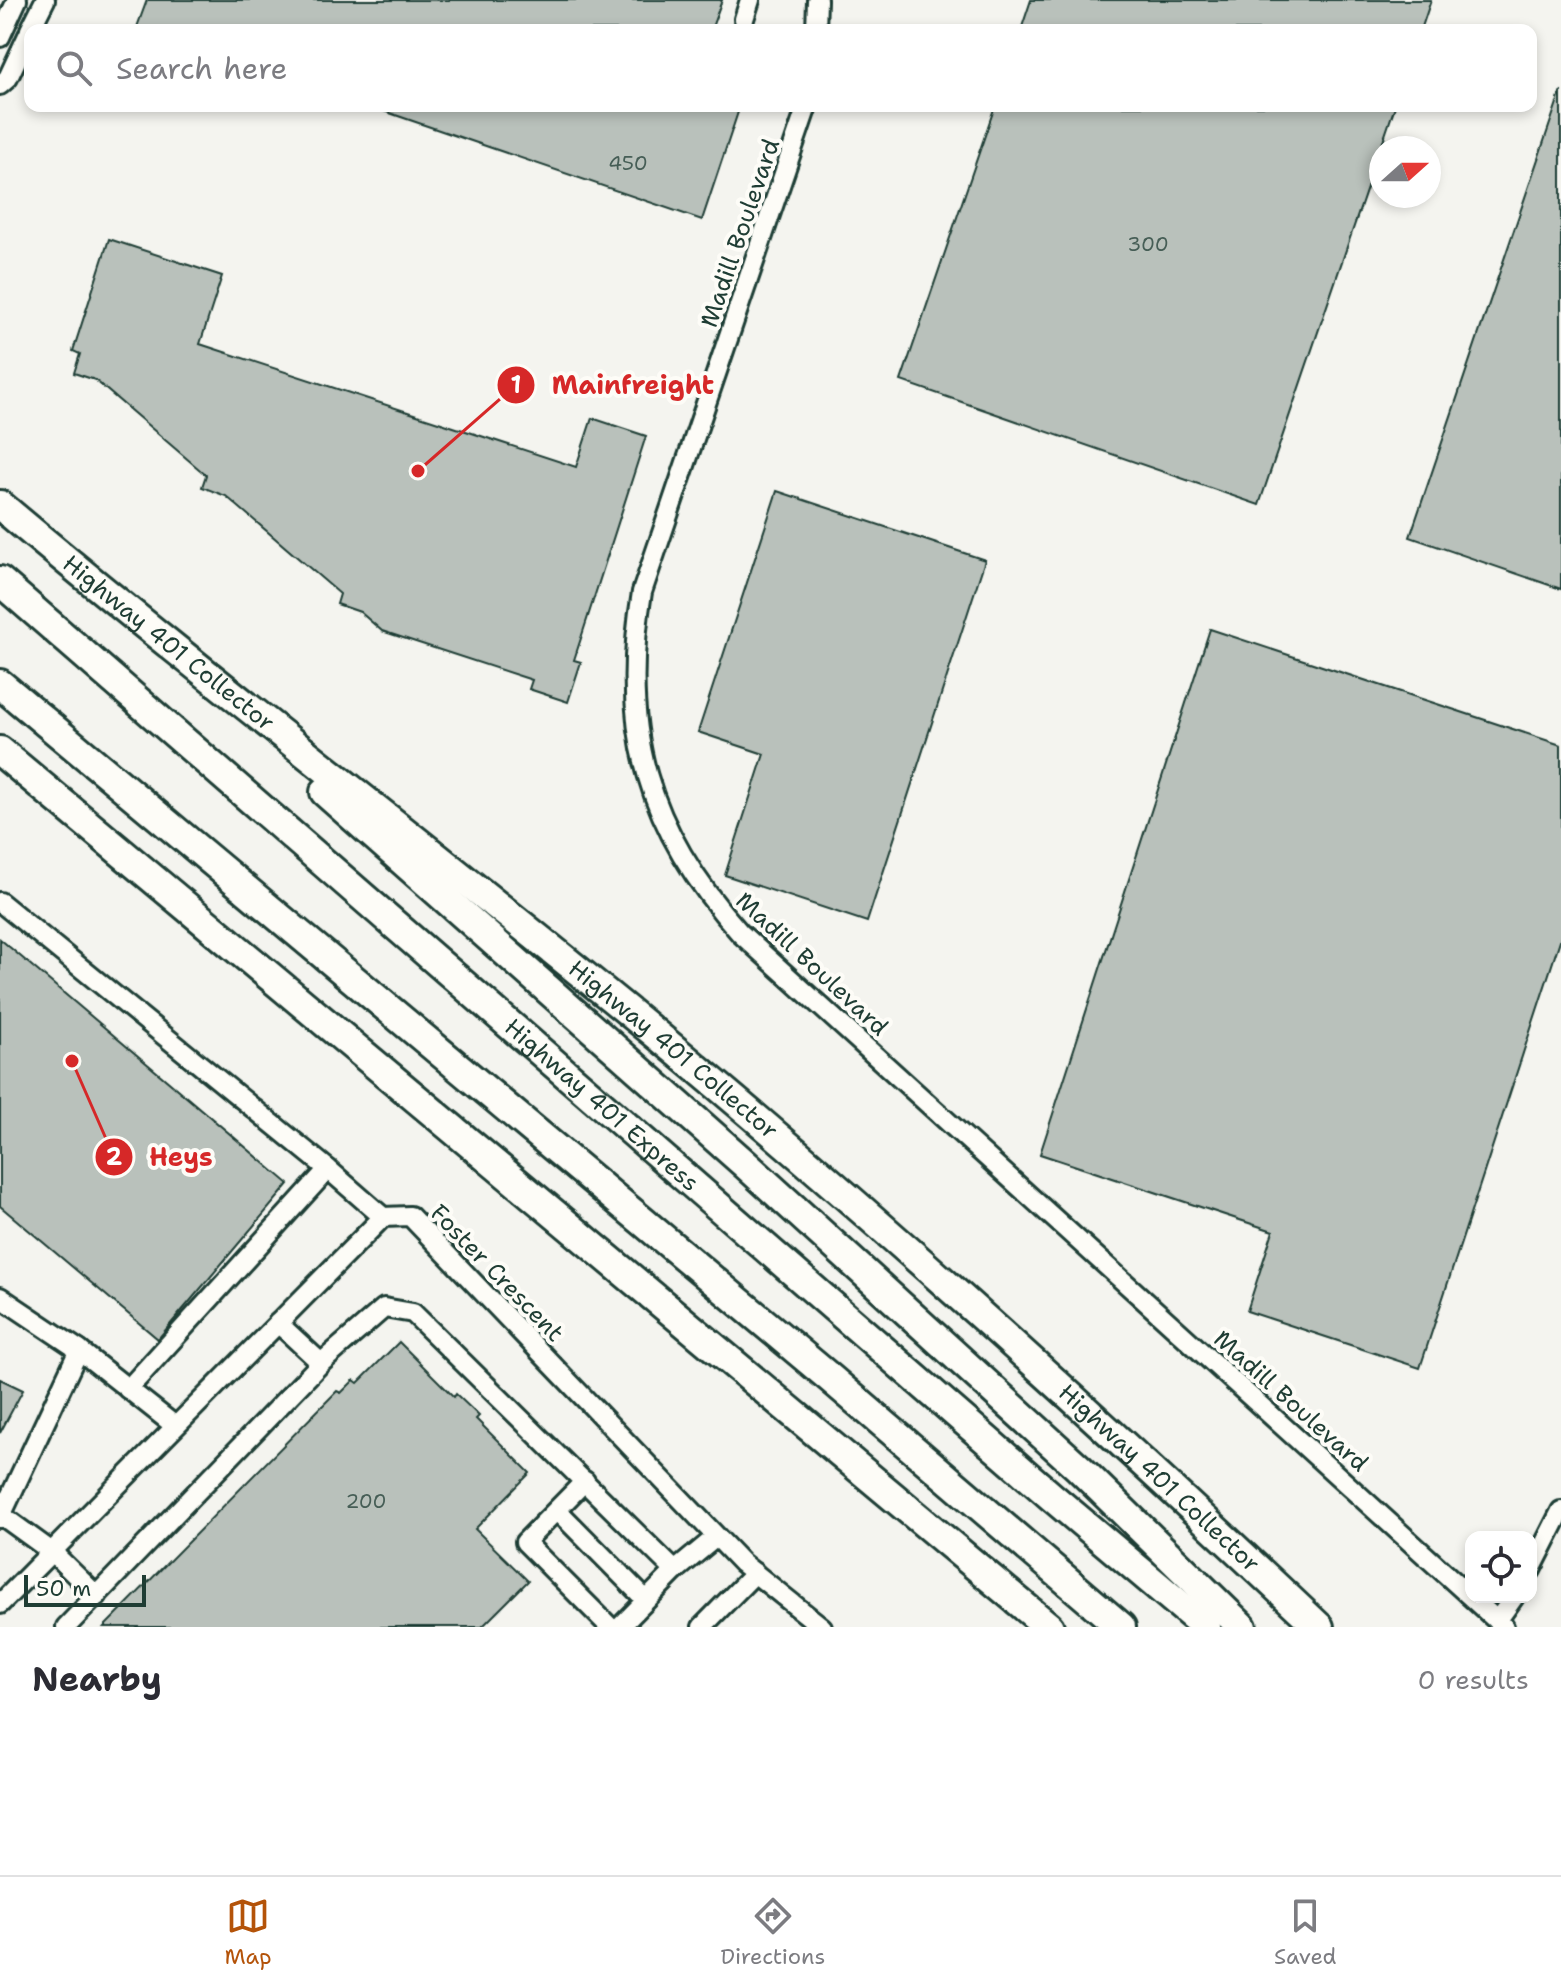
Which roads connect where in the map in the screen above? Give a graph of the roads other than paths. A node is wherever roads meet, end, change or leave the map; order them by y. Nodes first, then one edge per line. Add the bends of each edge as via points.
1 (17, 0) edge
2 (45, 0) edge
3 (750, 0) edge
4 (817, 0) edge
5 (744, 19) dead end
6 (33, 24) edge
7 (816, 24) edge
8 (2, 26) edge
9 (24, 43) edge
10 (0, 85) edge
11 (805, 112) edge
12 (0, 505) edge
13 (0, 581) edge
14 (145, 627) junction
15 (0, 684) edge
16 (0, 751) edge
17 (0, 902) edge
18 (328, 1169) junction
19 (383, 1217) junction
20 (0, 1297) edge
21 (278, 1323) junction
22 (79, 1350) junction
23 (321, 1363) junction
24 (128, 1389) junction
25 (174, 1425) junction
26 (585, 1481) junction
27 (557, 1510) junction
28 (1561, 1511) edge
29 (1, 1516) edge
30 (716, 1537) junction
31 (1238, 1551) junction
32 (52, 1552) junction
33 (1537, 1558) edge
34 (675, 1571) junction
35 (755, 1573) junction
36 (97, 1596) junction
37 (646, 1600) junction
38 (1511, 1603) edge
39 (0, 1604) edge
40 (1500, 1624) edge
41 (66, 1627) edge
42 (610, 1627) edge
43 (620, 1627) edge
44 (702, 1627) edge
45 (822, 1627) edge
46 (1049, 1627) edge
47 (1121, 1627) edge
48 (1206, 1627) edge
49 (1242, 1627) edge
50 (1319, 1627) edge
51 (1335, 1627) edge

1 - 8 street
2 - 6 street
3 - 5 street
4 - 7 street
9 - 10 street
11 - 40 street, Madill Boulevard via 642,592 633,646 636,725 646,773 671,838 690,872 740,933
12 - 14 highway, Highway 401 Collector
13 - 48 highway, Highway 401 Express
14 - 31 highway, Highway 401 Collector via 655,1034 881,1224
14 - 49 highway via 1056,1447
15 - 47 highway
16 - 46 highway
17 - 18 street
18 - 19 street
18 - 24 street
19 - 21 street
19 - 30 street, Foster Crescent via 410,1216
20 - 22 street
21 - 23 street
21 - 25 street
22 - 24 street
22 - 29 street
23 - 26 street via 384,1308 413,1313
23 - 36 street
24 - 25 street
25 - 32 street
26 - 27 street
26 - 34 street
27 - 37 street
27 - 42 street via 525,1542
28 - 33 street
29 - 32 street
30 - 34 street
30 - 35 street, Foster Crescent
31 - 50 highway, Highway 401 Collector
31 - 51 highway
32 - 36 street
32 - 39 street
34 - 37 street
35 - 44 street
35 - 45 street, Foster Crescent
36 - 41 street
37 - 43 street
38 - 40 street

